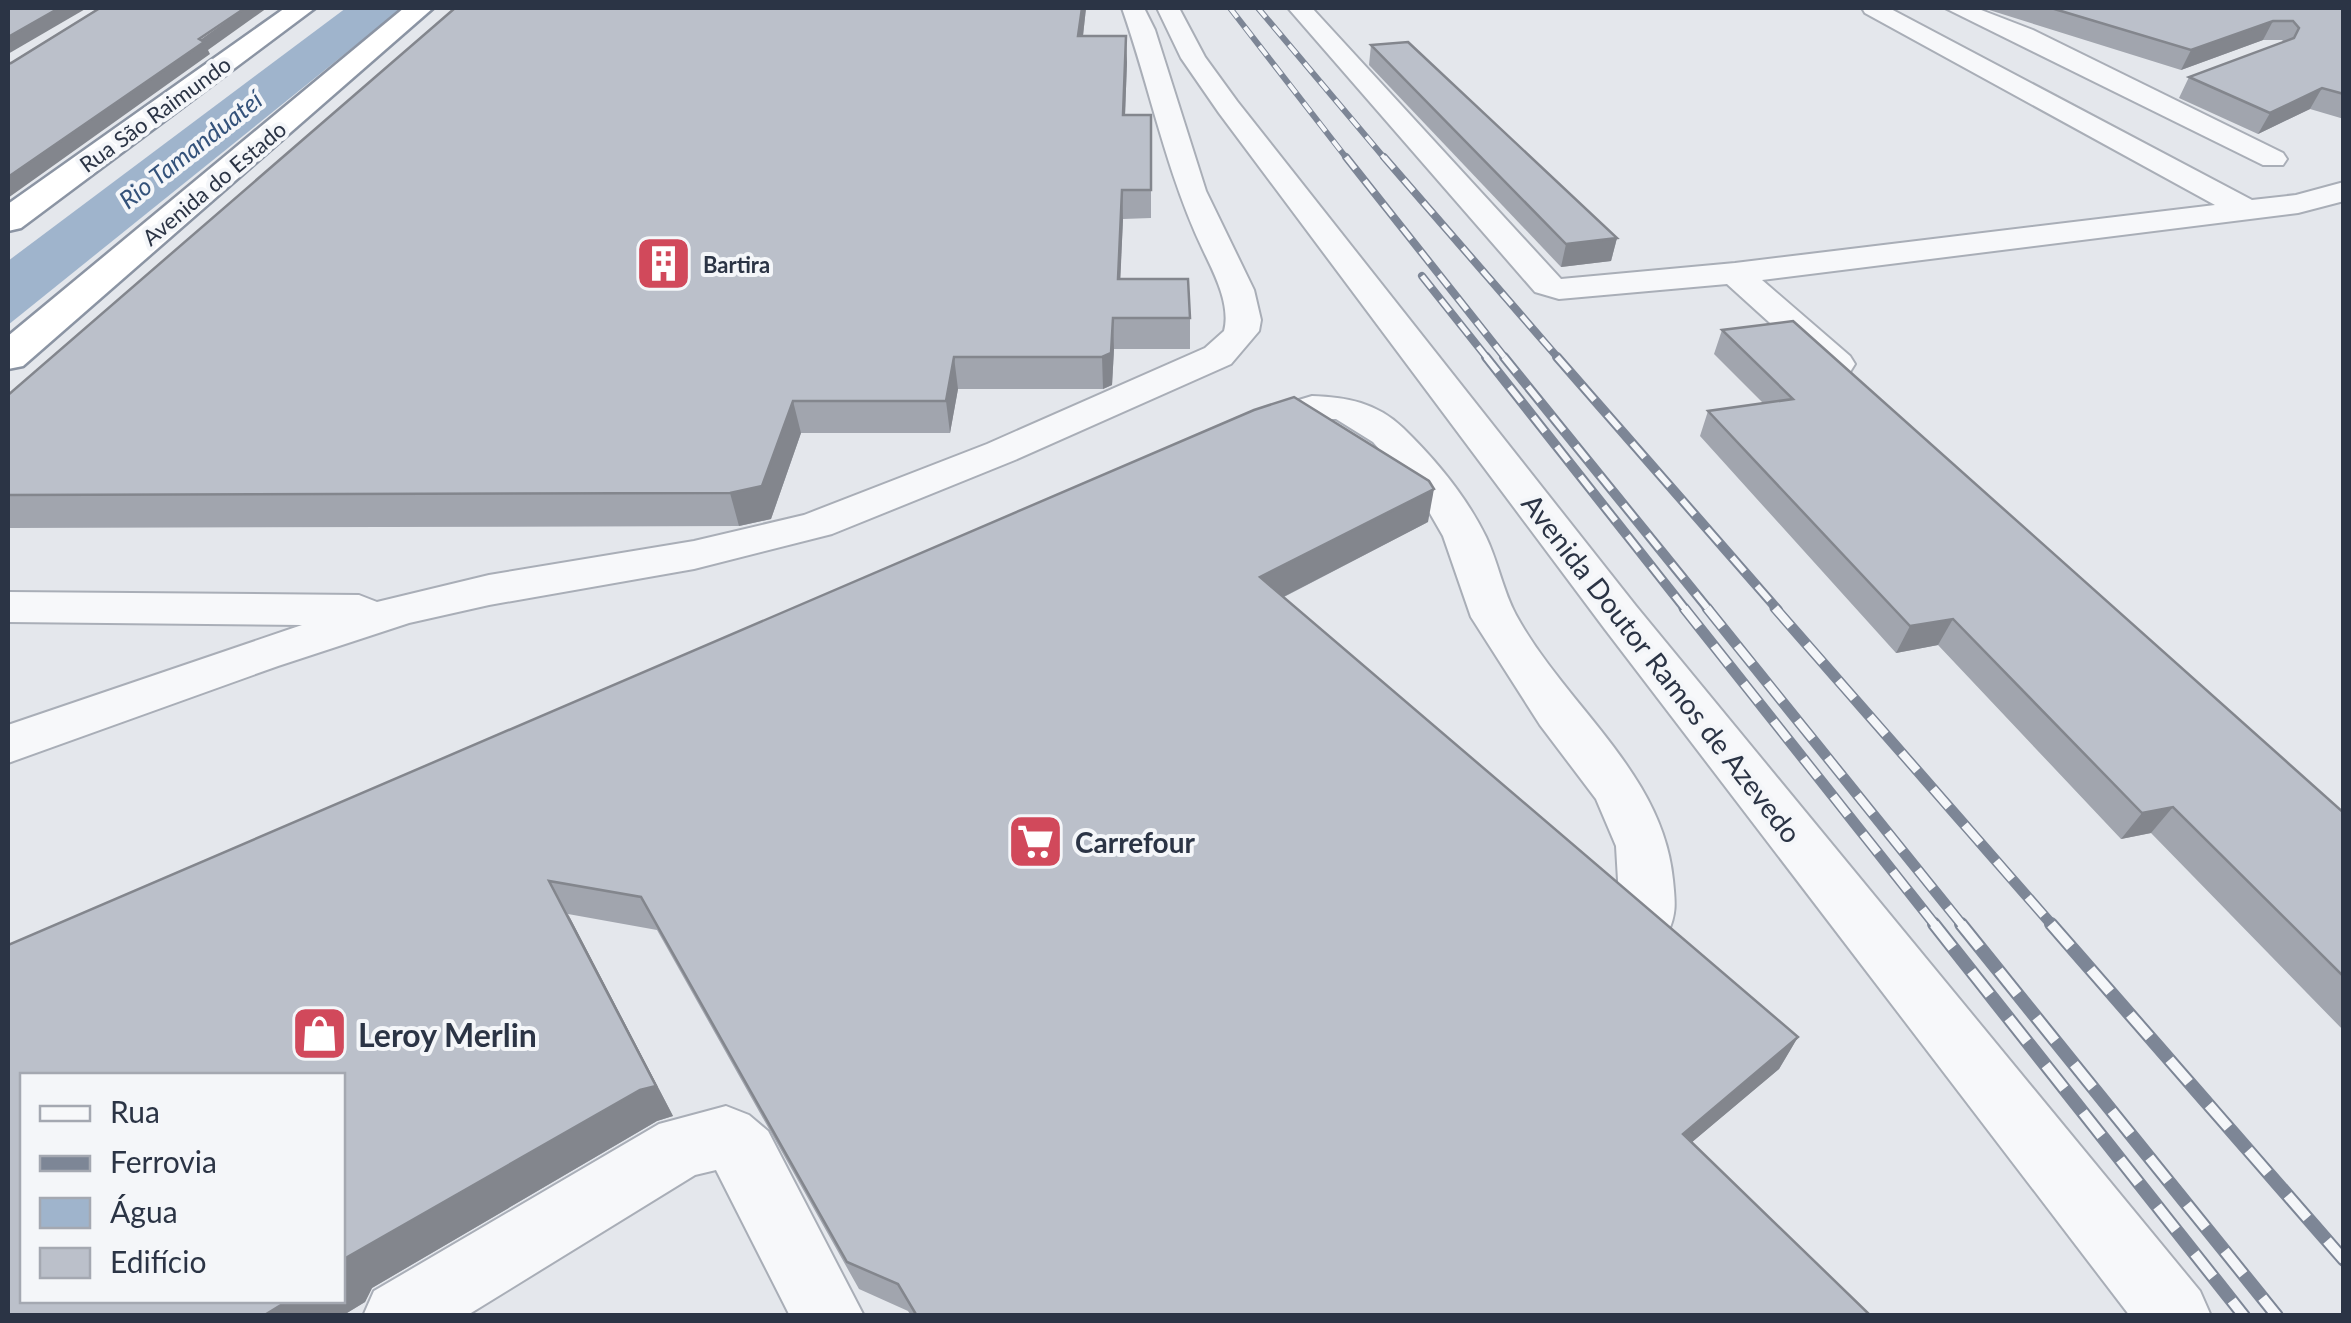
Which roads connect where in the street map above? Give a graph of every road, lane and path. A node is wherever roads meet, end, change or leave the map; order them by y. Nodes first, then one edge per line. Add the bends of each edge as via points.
1 (302, 8) edge
2 (420, 8) edge
3 (1133, 8) edge
4 (1168, 8) edge
5 (1300, 8) edge
6 (1873, 8) edge
7 (1957, 8) edge
8 (2180, 81) dead end
9 (2143, 95) junction
10 (2082, 121) junction
11 (2273, 159) dead end
12 (2342, 194) edge
13 (2247, 210) junction
14 (8, 220) edge
15 (1735, 273) junction
16 (8, 357) edge
17 (1866, 391) edge
18 (1212, 443) edge
19 (8, 607) edge
20 (401, 610) junction
21 (8, 744) edge
22 (1648, 914) edge
23 (399, 1316) edge
24 (828, 1316) edge
25 (2175, 1316) edge

1 - 14 highway, Rua São Raimundo
2 - 16 highway, Avenida do Estado
3 - 20 lane via 1162,80 1192,193 1244,321 1239,337 1218,356 818,524 694,555
4 - 25 lane, Avenida Doutor Ramos de Azevedo via 1206,80 1620,617
5 - 15 lane via 1548,285
6 - 10 lane
7 - 9 lane
8 - 9 lane
9 - 10 lane
9 - 11 lane
10 - 13 lane
12 - 13 lane
13 - 15 lane
15 - 17 lane
18 - 22 lane via 1312,407 1364,416 1387,434 1437,491 1464,536 1494,617 1618,790 1643,846
19 - 20 lane
20 - 21 lane
23 - 24 lane via 682,1146 726,1136 744,1152

